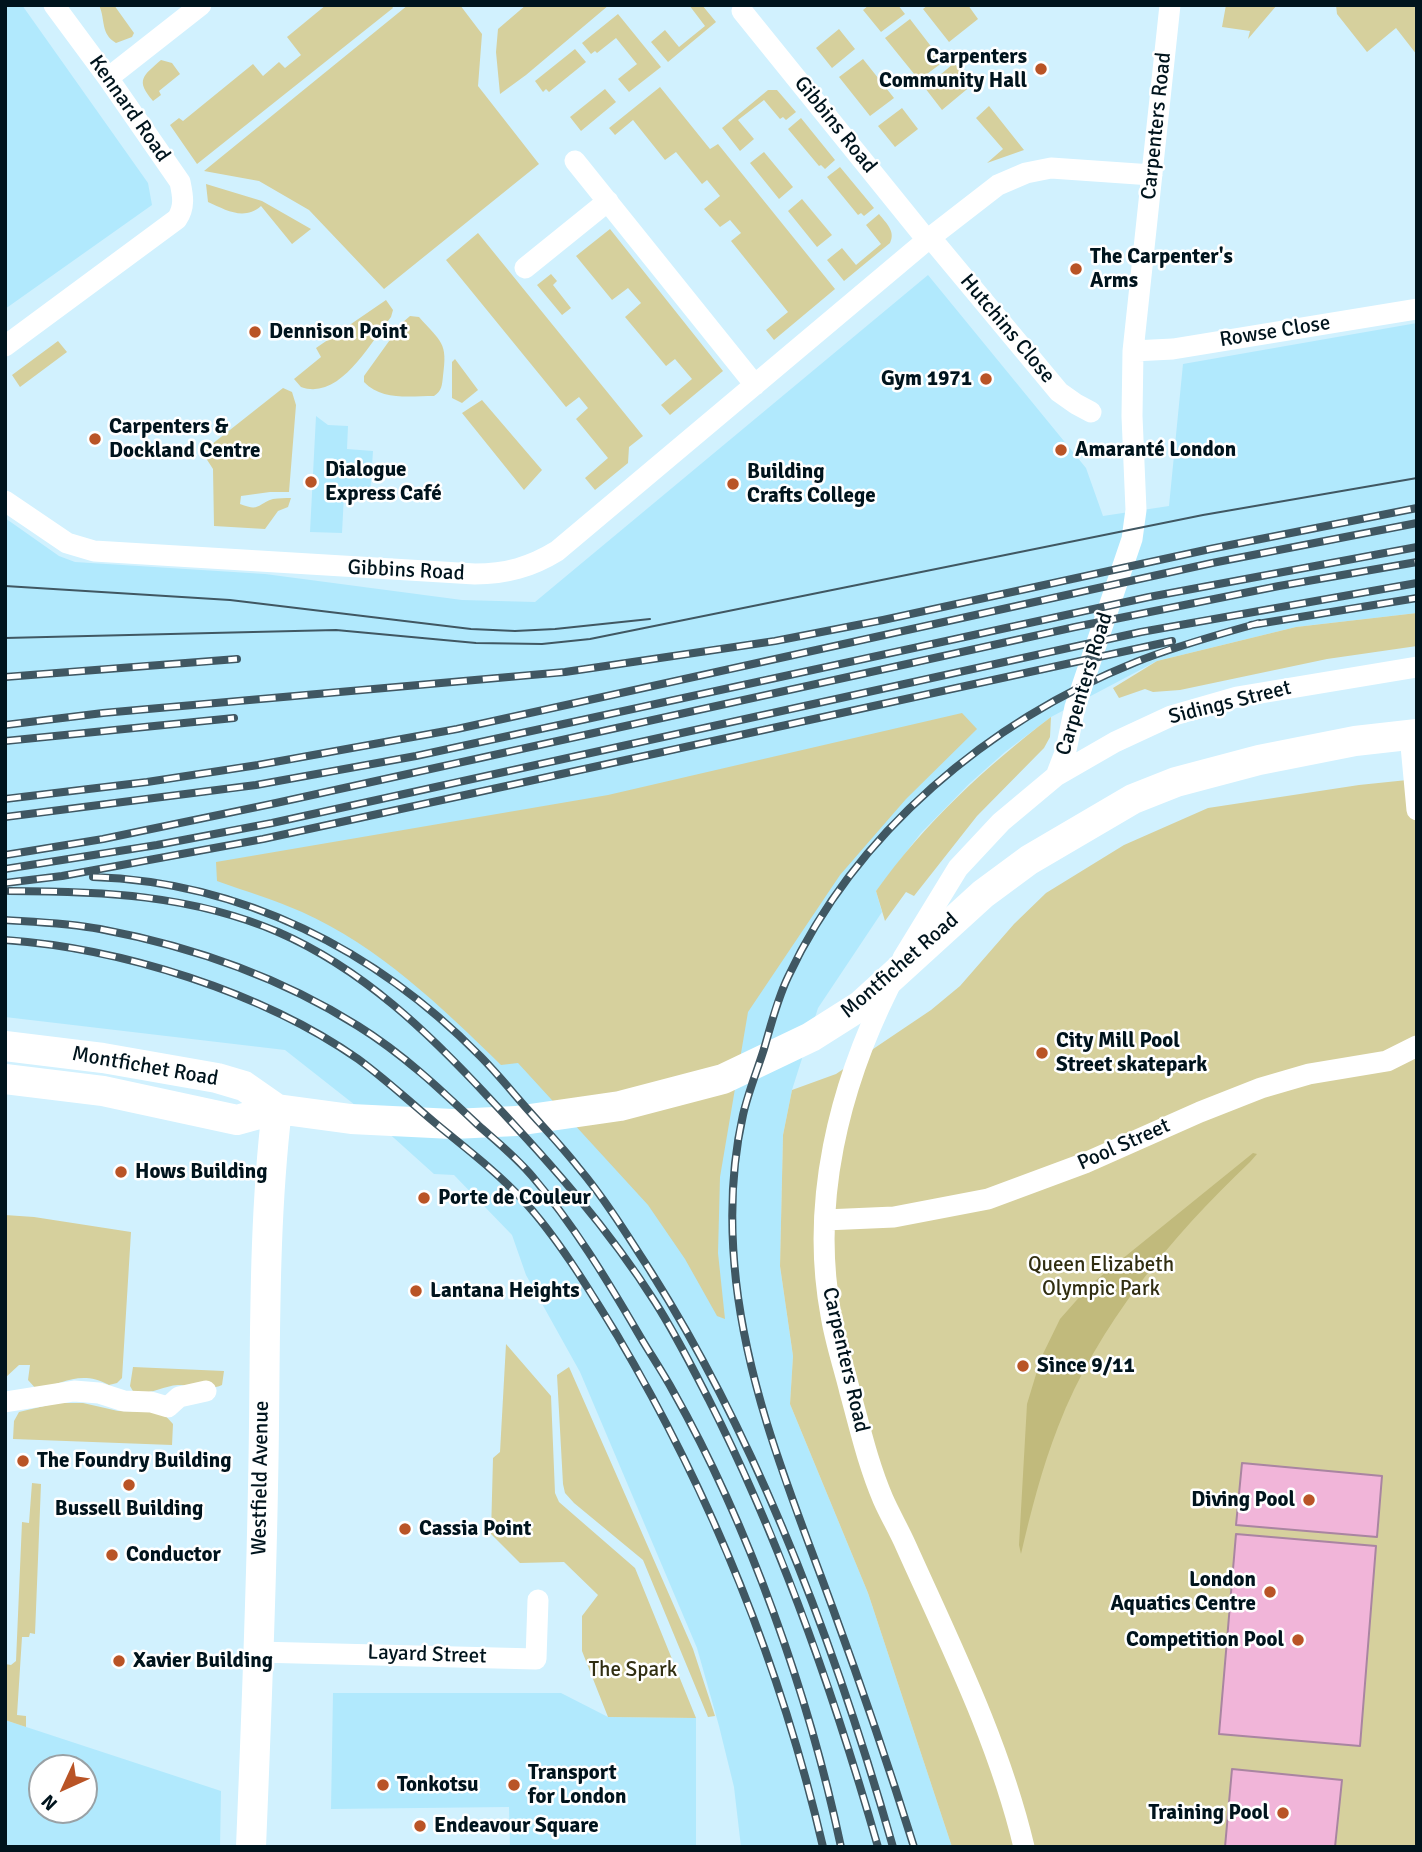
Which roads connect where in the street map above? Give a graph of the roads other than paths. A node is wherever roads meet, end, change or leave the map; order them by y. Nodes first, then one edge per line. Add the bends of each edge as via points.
1 (54, 5) edge
2 (201, 5) edge
3 (1170, 5) edge
4 (742, 10) dead end
5 (108, 78) junction
6 (575, 161) dead end
7 (1152, 175) junction
8 (608, 201) junction
9 (929, 239) junction
10 (525, 268) dead end
11 (1417, 309) edge
12 (5, 346) edge
13 (1133, 351) junction
14 (755, 385) junction
15 (1091, 412) dead end
16 (5, 501) edge
17 (1417, 667) edge
18 (1413, 734) edge
19 (1056, 776) junction
20 (1417, 810) edge
21 (5, 1046) edge
22 (1417, 1046) edge
23 (5, 1079) edge
24 (277, 1109) junction
25 (825, 1220) junction
26 (206, 1391) dead end
27 (5, 1402) edge
28 (538, 1600) dead end
29 (257, 1652) junction
30 (251, 1847) edge
31 (1024, 1847) edge

1 - 5 street, Kennard Road
2 - 5 street
3 - 7 street, Carpenters Road
4 - 9 street, Gibbins Road
5 - 12 street, Kennard Road via 180,182 182,212
6 - 8 street
7 - 9 street, Gibbins Road via 1051,168 1026,173 998,185
7 - 13 street, Carpenters Road
8 - 10 street
8 - 14 street
9 - 14 street, Gibbins Road
9 - 15 street, Hutchins Close via 1059,392
11 - 13 street, Rowse Close via 1172,349
13 - 19 street, Carpenters Road via 1136,510 1132,539
14 - 16 street, Gibbins Road via 557,551 536,564 497,574 94,551 67,543
17 - 19 street, Sidings Street via 1284,688 1195,708 1115,741
18 - 20 street
18 - 24 street, Montfichet Road via 1259,760 1133,799 1029,860 983,894 860,1006 811,1037 723,1079 620,1106 516,1121 453,1124
19 - 25 street, Carpenters Road via 1001,822 958,868 907,950 863,1041 846,1091 829,1171
21 - 24 street, Montfichet Road via 217,1078 244,1086
22 - 25 street, Pool Street via 1387,1061 1309,1074 1261,1088 988,1199 901,1216
23 - 24 street, Montfichet Road via 103,1091 237,1120
24 - 29 street, Westfield Avenue via 269,1173
25 - 31 street, Carpenters Road via 831,1315 866,1451 999,1759
26 - 27 street via 179,1397 168,1407 74,1391
28 - 29 street, Layard Street via 536,1659
29 - 30 street, Westfield Avenue

